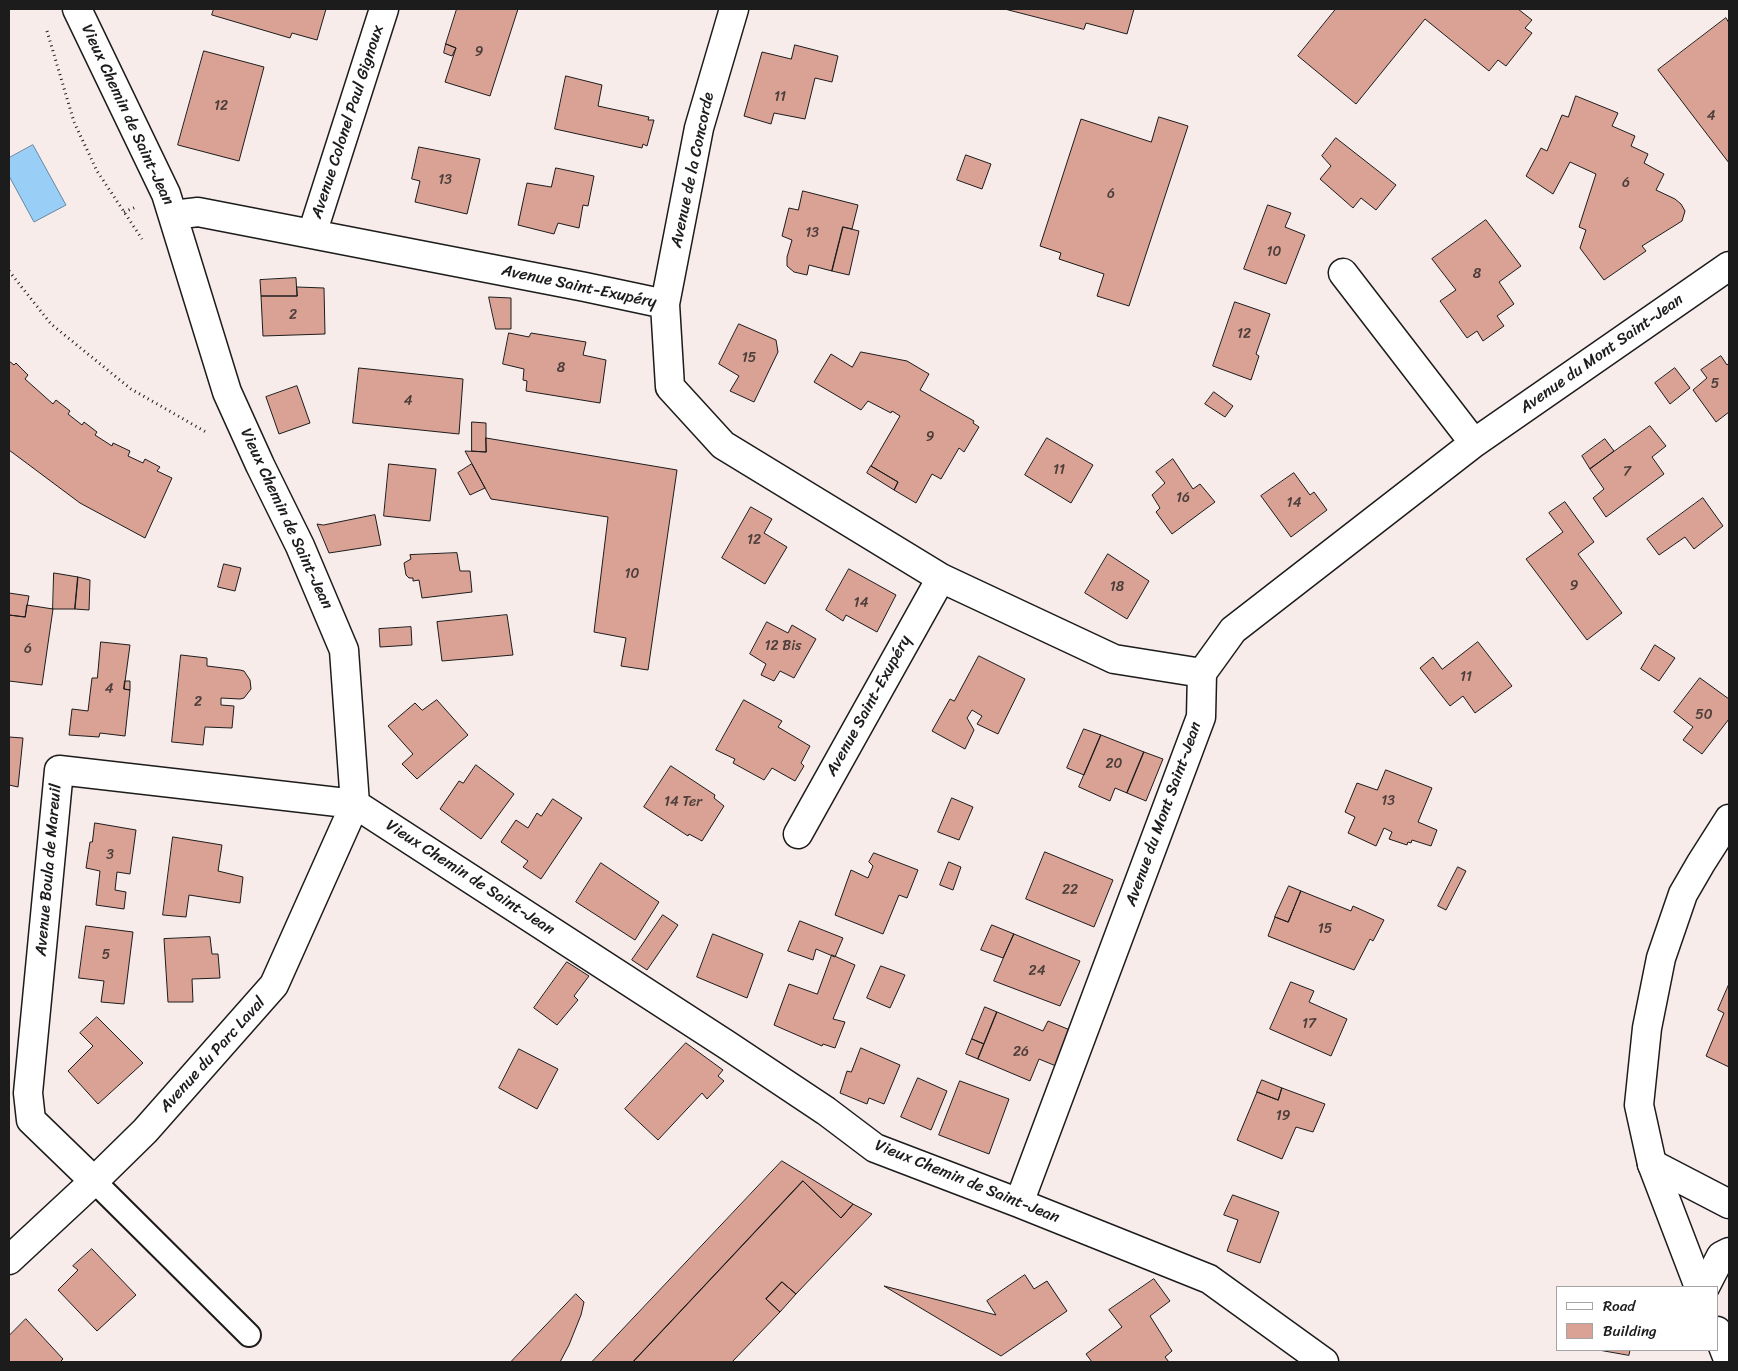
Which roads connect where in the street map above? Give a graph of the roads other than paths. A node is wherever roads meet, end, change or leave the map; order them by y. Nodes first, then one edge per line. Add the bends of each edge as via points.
1 (77, 9) edge
2 (384, 9) edge
3 (734, 9) edge
4 (173, 215) junction
5 (312, 234) junction
6 (1729, 266) edge
7 (1343, 273) dead end
8 (665, 304) junction
9 (1474, 443) junction
10 (941, 578) junction
11 (1202, 673) junction
12 (355, 804) junction
13 (1729, 819) edge
14 (798, 834) dead end
15 (1652, 1164) junction
16 (94, 1181) junction
17 (1019, 1203) junction
18 (1729, 1204) edge
19 (1729, 1252) edge
20 (9, 1260) edge
21 (1699, 1286) edge
22 (1706, 1286) edge
23 (1718, 1334) edge
24 (249, 1335) dead end
25 (1324, 1362) edge
26 (1729, 1362) edge

1 - 4 street, Vieux Chemin de Saint-Jean via 166,194
2 - 5 street, Avenue Colonel Paul Gignoux
3 - 8 street, Avenue de la Concorde via 699,128
4 - 5 street, Avenue Saint-Exupéry via 198,212
4 - 12 street, Vieux Chemin de Saint-Jean via 227,392 300,546 344,650
5 - 8 street, Avenue Saint-Exupéry
6 - 9 street, Avenue du Mont Saint-Jean
7 - 9 street
8 - 10 street, Avenue Saint-Exupéry via 670,387 723,445
9 - 11 street, Avenue du Mont Saint-Jean via 1232,630
10 - 11 street, Avenue Saint-Exupéry via 1114,660
10 - 14 street, Avenue Saint-Exupéry
11 - 17 street, Avenue du Mont Saint-Jean via 1201,717
12 - 16 street, Avenue du Parc Laval via 274,985 145,1131
12 - 16 street, Avenue Boula de Mareuil via 59,770 28,1093 31,1120
12 - 17 street, Vieux Chemin de Saint-Jean via 727,1045 875,1148
13 - 15 street via 1683,894 1661,958 1647,1028 1640,1105
15 - 18 street
15 - 21 street
16 - 20 street, Avenue du Parc Laval
16 - 24 lane
17 - 25 street, Vieux Chemin de Saint-Jean via 1208,1279
19 - 22 street via 1721,1256
23 - 26 street

